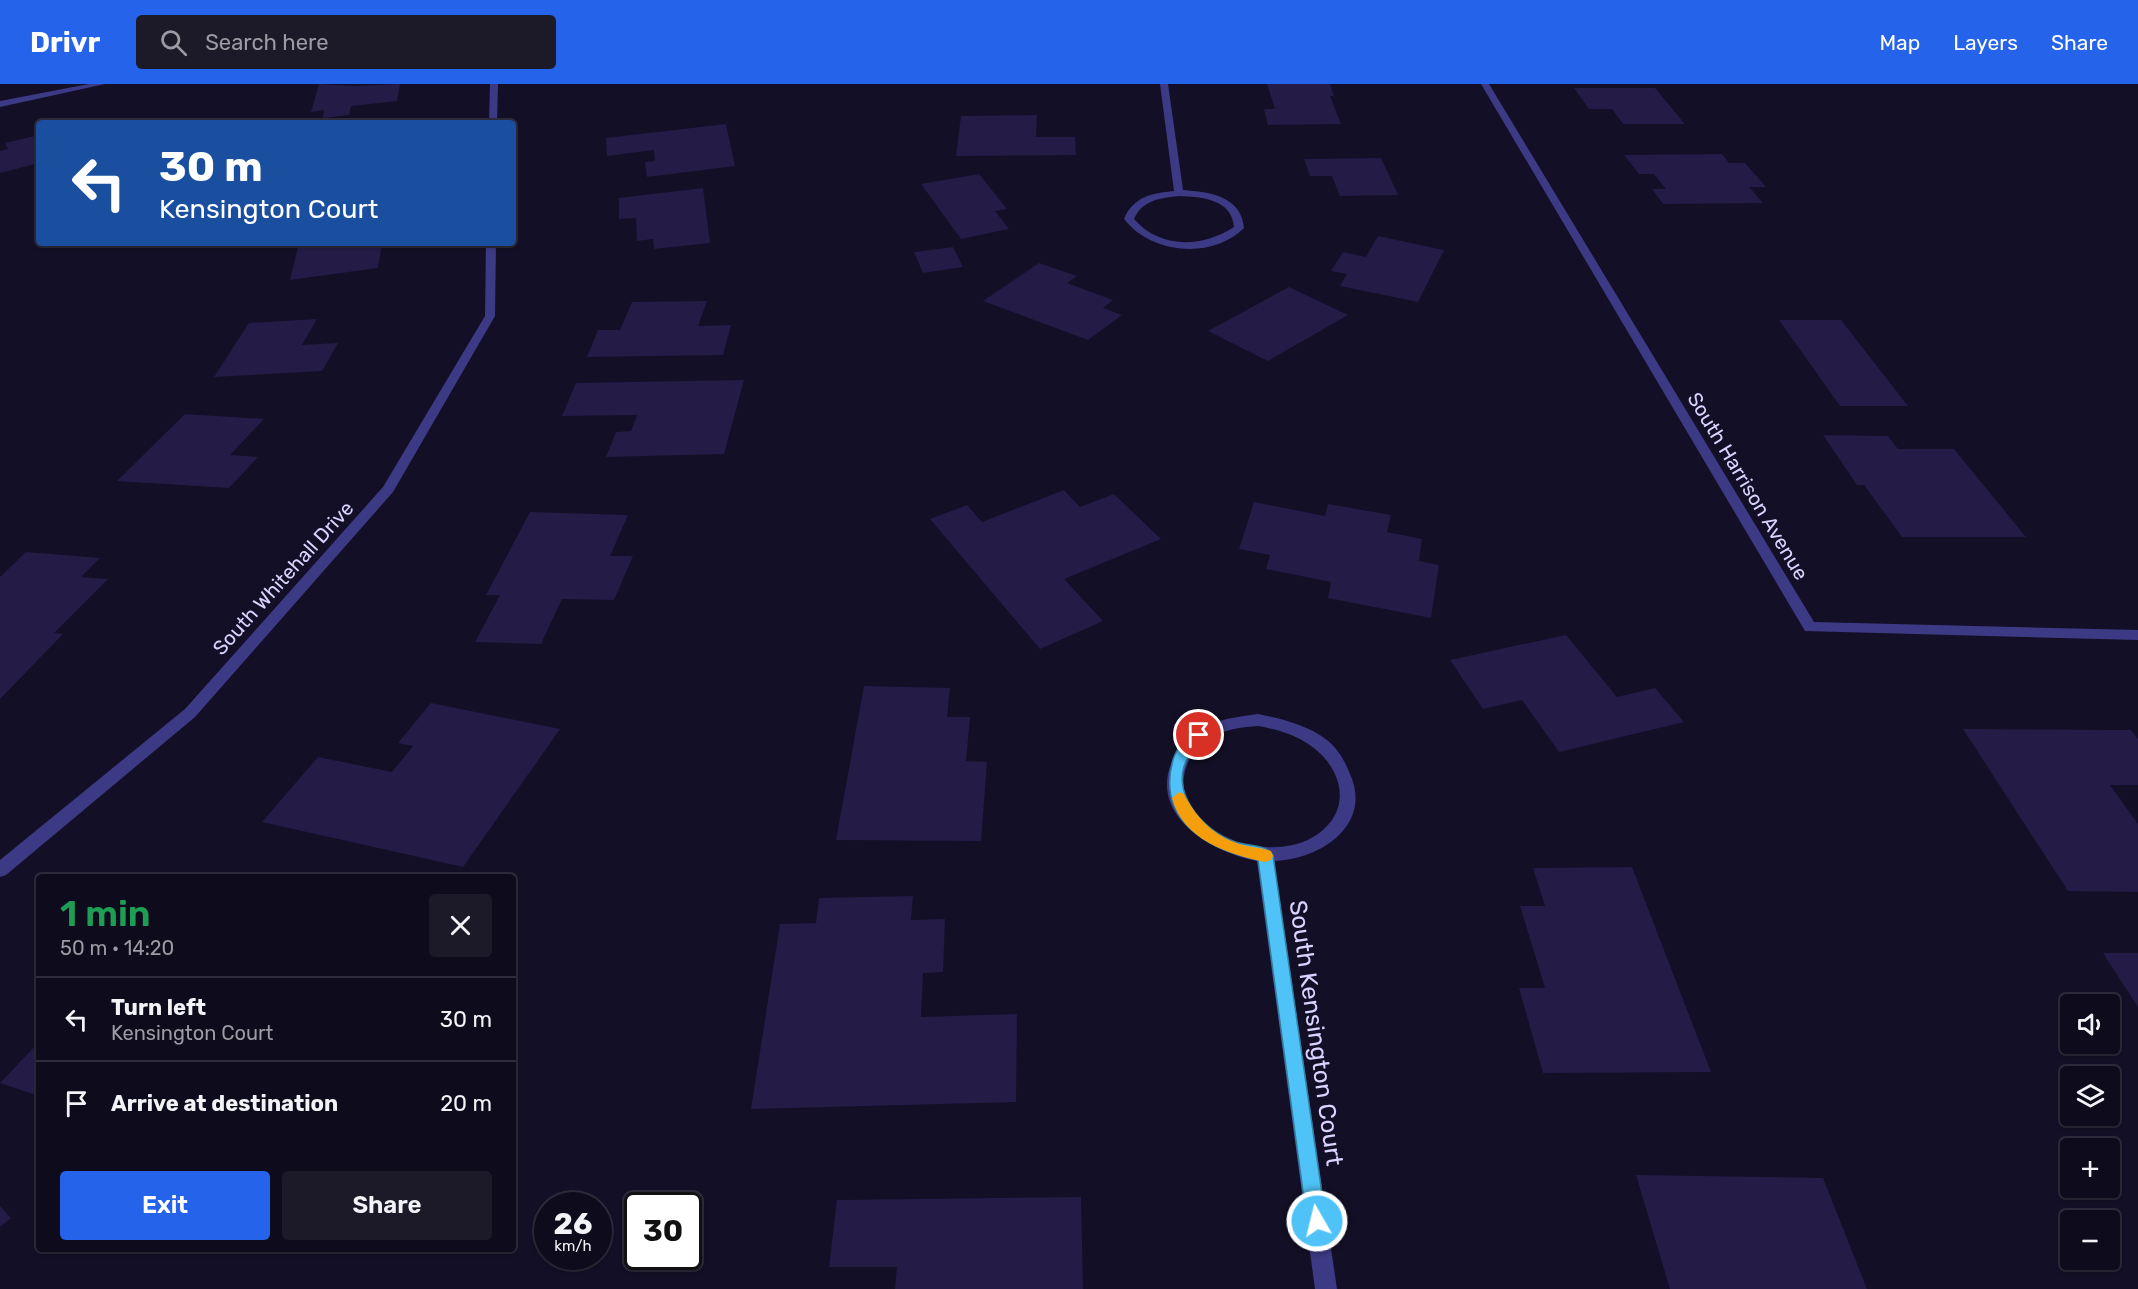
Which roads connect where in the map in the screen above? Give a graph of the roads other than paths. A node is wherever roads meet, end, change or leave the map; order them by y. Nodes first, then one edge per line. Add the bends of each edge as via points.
1 (101, 84) edge
2 (494, 84) edge
3 (1164, 84) edge
4 (1485, 84) edge
5 (0, 104) edge
6 (493, 120) edge
7 (1179, 193) junction
8 (491, 246) edge
9 (2138, 635) edge
10 (1265, 855) junction
11 (0, 870) edge
12 (1326, 1289) edge

1 - 5 street
2 - 6 street
3 - 7 street
4 - 9 street, South Harrison Avenue via 1810,627
7 - 7 street via 1158,195 1132,209 1129,219 1135,230 1169,244 1191,245 1221,240 1239,228 1240,217 1233,207 1200,194
8 - 11 street, South Whitehall Drive via 490,316 388,489 190,713
10 - 10 street via 1299,852 1328,837 1345,815 1348,789 1339,762 1318,741 1290,726 1258,720 1227,723 1199,735 1181,755 1174,780 1181,806 1201,830 1230,848
10 - 12 street, South Kensington Court

